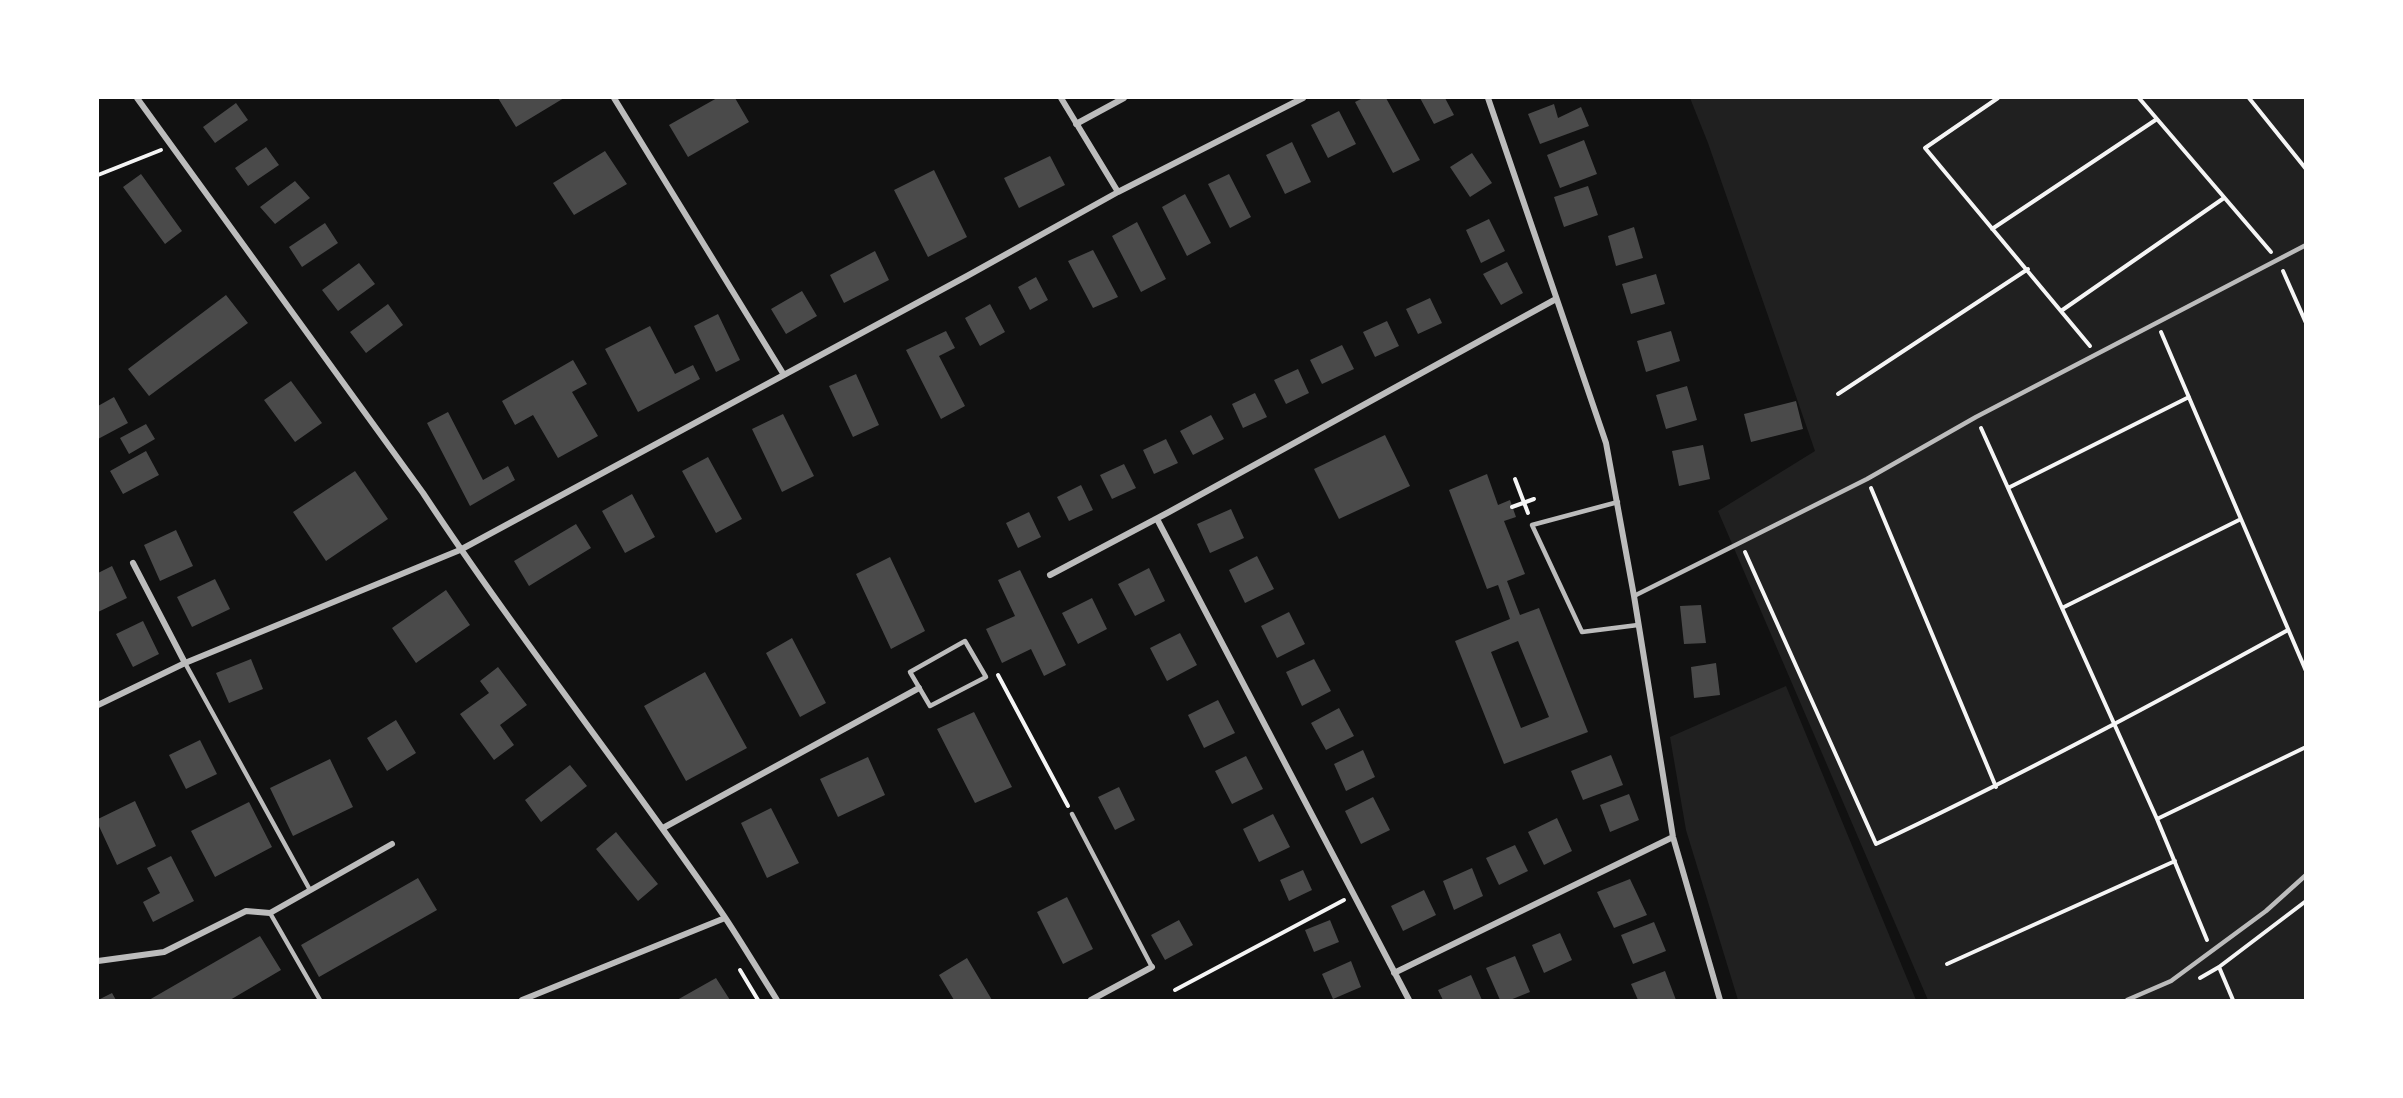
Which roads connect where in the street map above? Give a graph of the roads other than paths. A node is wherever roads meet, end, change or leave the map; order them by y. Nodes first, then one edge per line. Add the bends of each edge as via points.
1 (137, 98) edge
2 (614, 98) edge
3 (1061, 98) edge
4 (1125, 98) edge
5 (1303, 98) edge
6 (1488, 98) edge
7 (1076, 124) junction
8 (1118, 192) junction
9 (2306, 245) edge
10 (1556, 298) junction
11 (784, 375) junction
12 (1618, 502) junction
13 (1157, 519) junction
14 (460, 549) junction
15 (133, 563) dead end
16 (1050, 575) dead end
17 (1634, 596) junction
18 (1638, 625) junction
19 (184, 663) junction
20 (919, 688) junction
21 (98, 705) edge
22 (1072, 814) road end
23 (663, 828) junction
24 (1673, 837) junction
25 (392, 844) dead end
26 (2306, 875) edge
27 (310, 890) junction
28 (270, 913) junction
29 (725, 918) junction
30 (98, 961) edge
31 (1152, 967) joint
32 (1394, 973) junction
33 (320, 1000) edge
34 (522, 1000) edge
35 (777, 1000) edge
36 (1090, 1000) edge
37 (1409, 1000) edge
38 (1719, 1000) edge
39 (2127, 1000) edge

1 - 14 street
2 - 11 street
3 - 7 street
4 - 7 street
5 - 8 street
6 - 10 street
7 - 8 street
8 - 11 street
9 - 17 lane via 1976,417 1868,478
10 - 12 street via 1605,443
10 - 13 street
11 - 14 street
12 - 17 street
12 - 18 lane via 1532,525 1582,632
13 - 16 street
13 - 32 street
14 - 19 street
14 - 23 street
15 - 19 street
17 - 18 street
18 - 24 street
19 - 21 street
19 - 27 lane
20 - 20 lane via 910,672 965,641 986,677 930,706
20 - 23 street
22 - 31 lane
23 - 29 street
24 - 32 street
24 - 38 street
25 - 27 street
26 - 39 lane via 2266,911 2170,981
27 - 28 street
28 - 30 street via 246,911 164,952
28 - 33 lane
29 - 34 street
29 - 35 street
31 - 36 street
32 - 37 street

